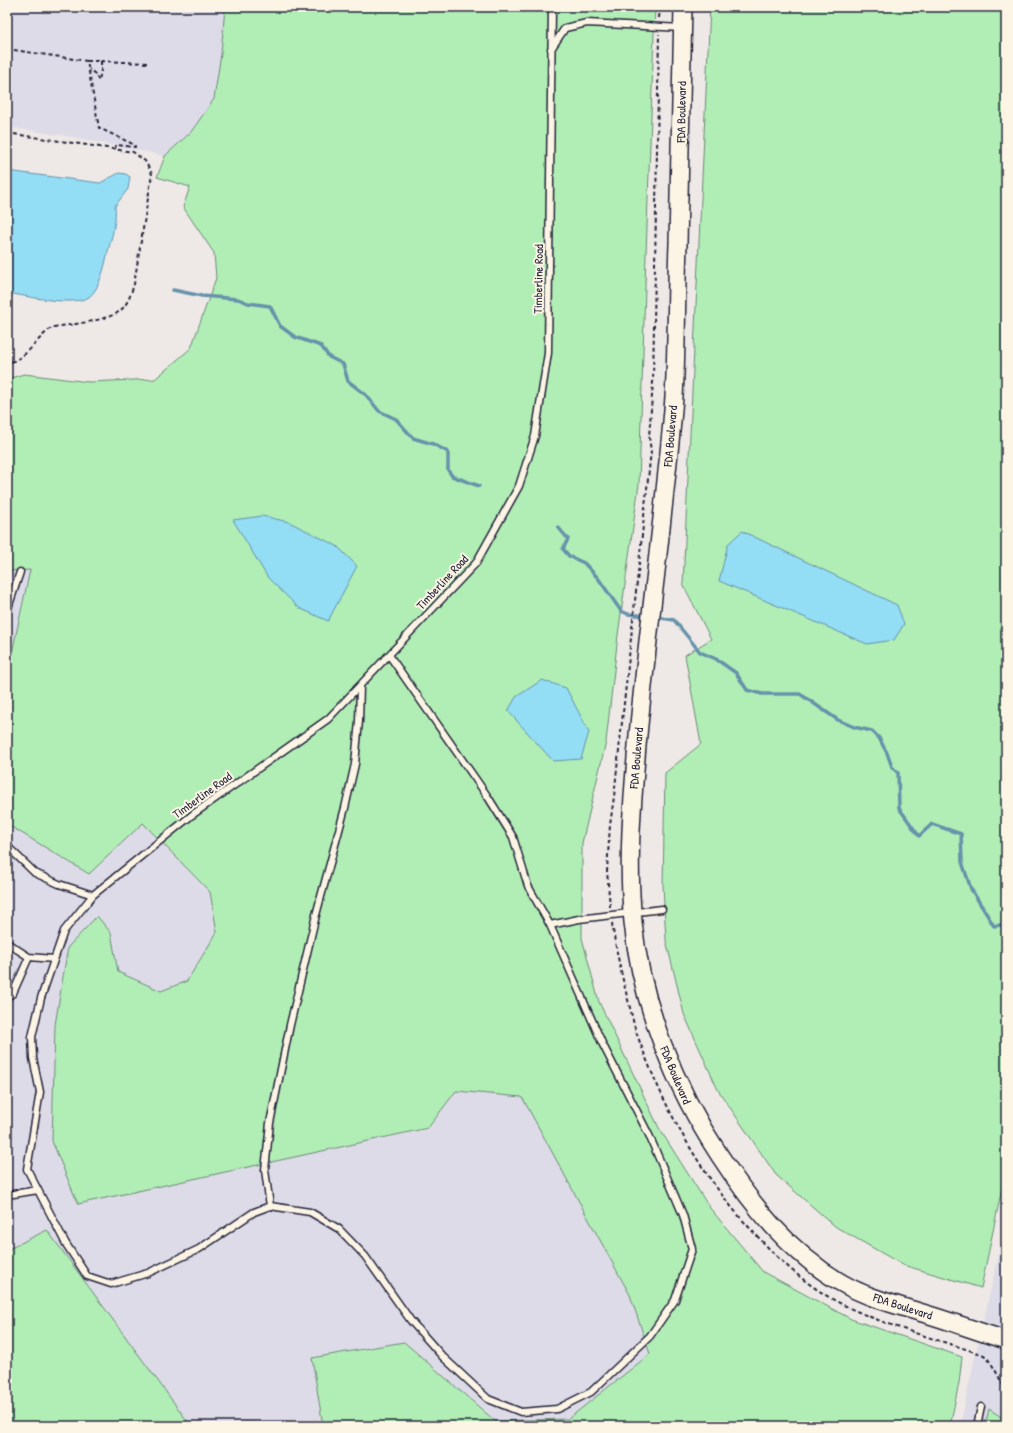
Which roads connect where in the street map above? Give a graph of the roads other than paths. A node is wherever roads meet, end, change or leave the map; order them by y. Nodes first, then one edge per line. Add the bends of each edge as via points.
1 (552, 7) edge
2 (683, 7) edge
3 (683, 28) junction
4 (551, 49) junction
5 (20, 572) dead end
6 (7, 611) edge
7 (389, 655) junction
8 (360, 686) junction
9 (7, 846) edge
10 (93, 896) junction
11 (662, 909) dead end
12 (632, 913) junction
13 (550, 925) junction
14 (7, 943) edge
15 (29, 957) junction
16 (54, 959) junction
17 (7, 997) edge
18 (38, 1190) junction
19 (7, 1195) edge
20 (270, 1206) junction
21 (999, 1338) edge
22 (1006, 1344) edge
23 (981, 1407) dead end
24 (977, 1426) edge

1 - 4 lane, Timberline Road
2 - 3 street, FDA Boulevard
3 - 4 lane via 587,23 565,28
3 - 12 street, FDA Boulevard via 674,395 632,803
4 - 7 lane, Timberline Road via 548,353 535,436 519,486 476,563
5 - 6 lane
7 - 8 lane, Timberline Road
7 - 13 lane via 488,796 513,837 528,886
8 - 10 lane, Timberline Road via 328,719 192,815
8 - 20 lane via 355,764 316,915 270,1123 265,1170
9 - 10 lane via 35,872
10 - 16 lane, Timberline Road via 64,931
11 - 12 lane
12 - 13 lane
12 - 21 street, FDA Boulevard via 650,1006 673,1072 691,1111 739,1186 770,1223 792,1246 842,1283 893,1305
13 - 20 lane via 602,1042 649,1135 683,1215 692,1249 676,1300 650,1336 591,1392 557,1409 521,1412 488,1399 442,1356 411,1321 365,1256 339,1229 310,1212
14 - 15 lane
15 - 16 lane
15 - 17 lane via 13,993
16 - 18 lane, Timberline Road via 32,1037 33,1058 40,1092 27,1170
18 - 19 lane
18 - 20 lane, Timberline Road via 66,1244 87,1276 111,1284 148,1273 199,1249 254,1212
21 - 22 street, FDA Boulevard
23 - 24 lane

